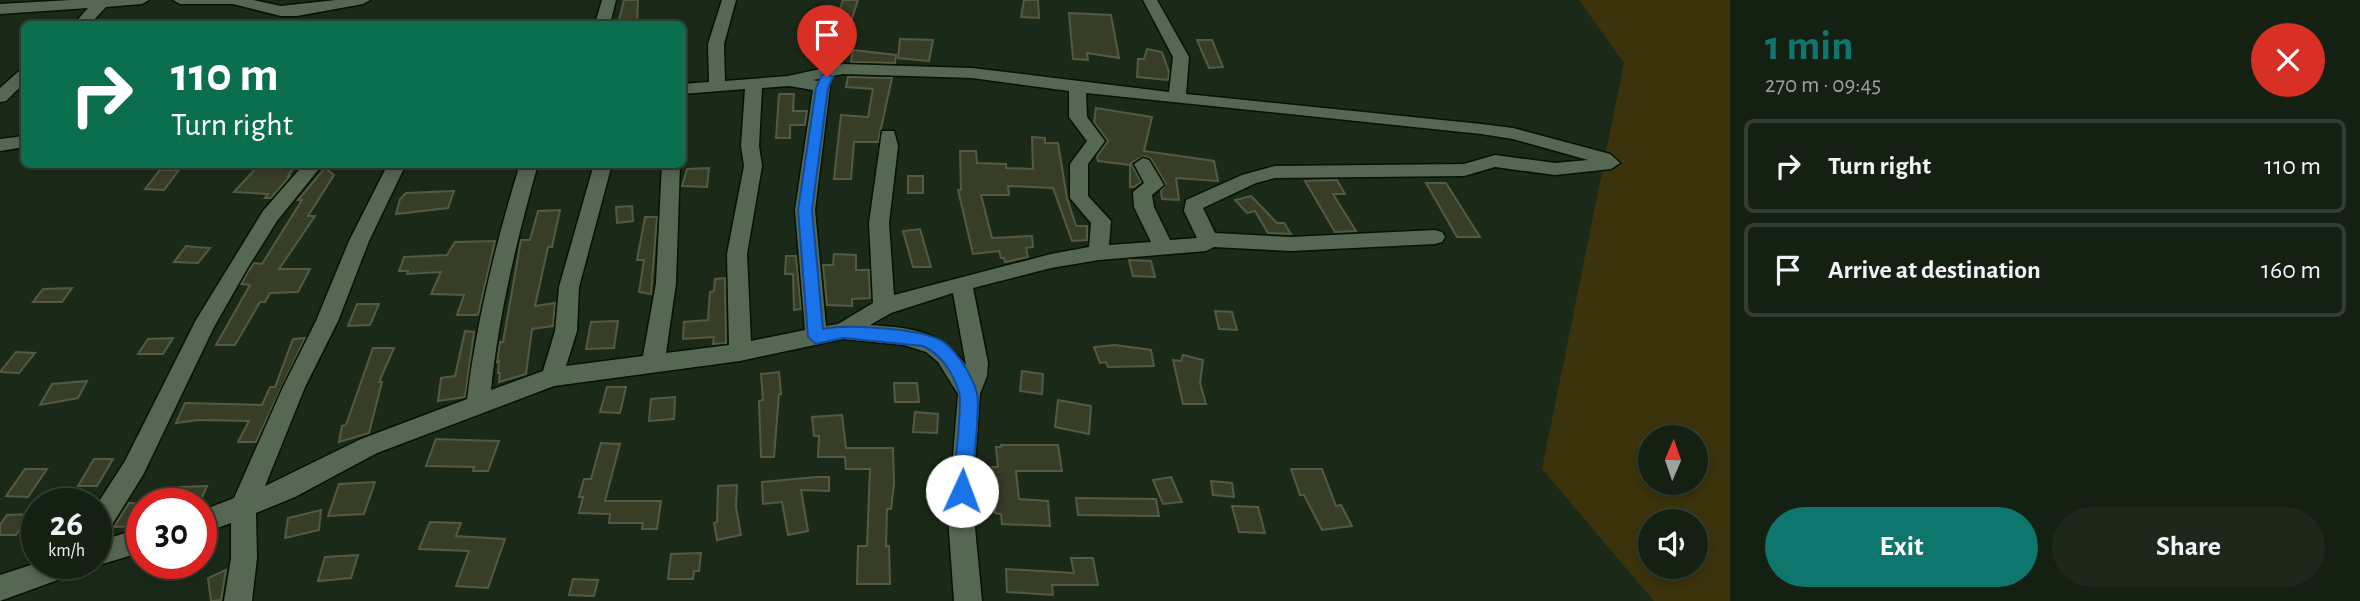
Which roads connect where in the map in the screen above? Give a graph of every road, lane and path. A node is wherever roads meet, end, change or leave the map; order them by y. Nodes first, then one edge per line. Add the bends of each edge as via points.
1 (142, 0) edge
2 (180, 0) edge
3 (363, 0) edge
4 (609, 0) edge
5 (729, 0) edge
6 (1150, 0) edge
7 (100, 1) edge
8 (0, 9) edge
9 (84, 21) edge
10 (604, 21) edge
11 (21, 78) edge
12 (826, 79) junction
13 (752, 83) junction
14 (716, 86) junction
15 (1077, 87) junction
16 (686, 89) edge
17 (0, 97) edge
18 (1177, 97) junction
19 (888, 135) dead end
20 (21, 142) edge
21 (0, 145) edge
22 (1143, 164) dead end
23 (311, 168) edge
24 (395, 168) edge
25 (528, 168) edge
26 (602, 168) edge
27 (671, 168) edge
28 (1434, 237) dead end
29 (1208, 240) junction
30 (1164, 248) junction
31 (1099, 253) junction
32 (962, 285) junction
33 (884, 307) junction
34 (843, 331) junction
35 (816, 337) junction
36 (740, 352) junction
37 (653, 365) junction
38 (552, 377) junction
39 (969, 394) junction
40 (478, 404) junction
41 (112, 503) edge
42 (243, 506) junction
43 (217, 517) edge
44 (26, 579) edge
45 (0, 588) edge
46 (238, 601) edge
47 (968, 601) edge

1 - 7 street
2 - 3 street via 233,0 281,11
4 - 10 street
5 - 14 street via 716,44
6 - 18 street via 1181,57
7 - 8 street
7 - 9 street
11 - 17 street
12 - 13 street
12 - 15 street via 972,74
12 - 35 street via 805,210
13 - 14 street
13 - 36 street via 756,99 749,153 753,166 737,254
14 - 16 street
15 - 18 street
15 - 31 street via 1079,117 1096,141 1079,164 1079,198 1101,221
18 - 29 street via 1513,134 1611,161 1555,169 1495,161 1464,170 1275,172 1194,205
19 - 33 street via 879,223
20 - 21 street
22 - 30 street via 1155,185 1142,192 1144,207
23 - 41 street via 270,216 239,265
24 - 42 street
25 - 40 street via 486,336
26 - 38 street via 569,287 566,331
27 - 37 street via 666,283
28 - 29 street via 1291,244
29 - 30 street via 1206,244
30 - 31 street
31 - 32 street
32 - 33 street
32 - 39 street via 977,363
33 - 34 street
34 - 35 street
34 - 39 street via 925,340 938,346 951,359
35 - 36 street
36 - 37 street
37 - 38 street
38 - 40 street
39 - 47 street via 961,517
40 - 42 street via 369,446
42 - 43 street
42 - 46 street via 244,558
44 - 45 street

